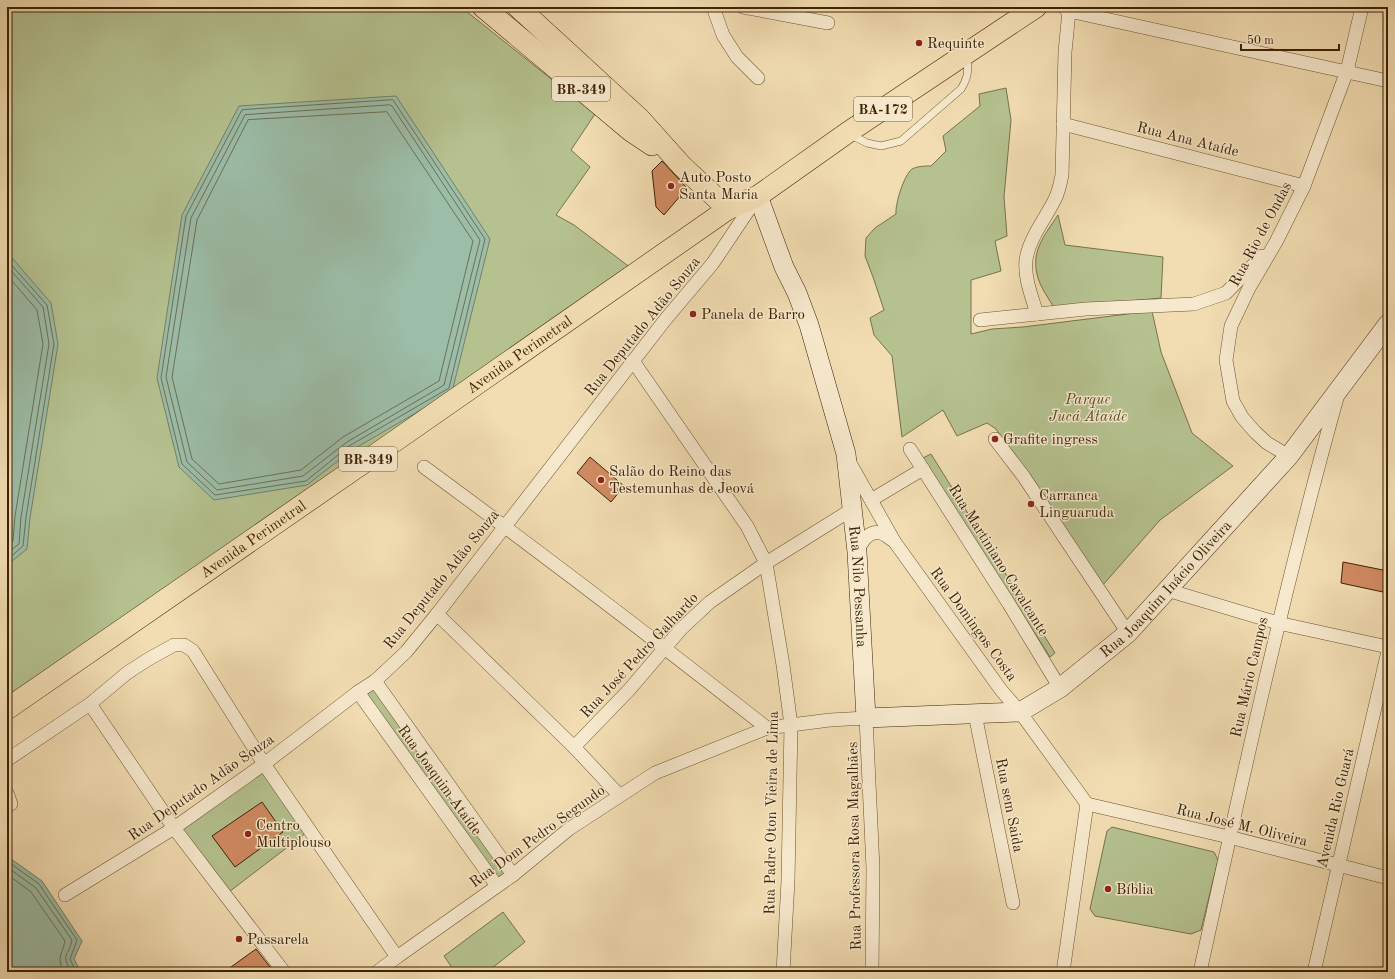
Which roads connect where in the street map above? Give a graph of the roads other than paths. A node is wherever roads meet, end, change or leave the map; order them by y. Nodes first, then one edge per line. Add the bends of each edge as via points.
1 (518, 7) edge
2 (713, 7) edge
3 (743, 7) edge
4 (1036, 7) edge
5 (1362, 7) edge
6 (486, 8) edge
7 (1066, 9) edge
8 (828, 23) dead end
9 (966, 54) junction
10 (1347, 71) junction
11 (758, 78) dead end
12 (1388, 81) edge
13 (1063, 124) junction
14 (847, 133) junction
15 (682, 166) junction
16 (1304, 186) junction
17 (758, 196) junction
18 (728, 209) junction
19 (1276, 242) junction
20 (1037, 314) junction
21 (980, 320) dead end
22 (1388, 324) edge
23 (633, 361) junction
24 (1339, 391) junction
25 (994, 439) dead end
26 (910, 449) dead end
27 (846, 454) junction
28 (1289, 456) junction
29 (424, 467) dead end
30 (922, 469) junction
31 (871, 500) junction
32 (851, 510) junction
33 (505, 526) junction
34 (894, 541) junction
35 (857, 552) junction
36 (766, 563) junction
37 (1167, 590) junction
38 (437, 614) junction
39 (1278, 623) junction
40 (1128, 633) junction
41 (1388, 647) edge
42 (665, 648) junction
43 (1388, 651) edge
44 (375, 681) junction
45 (1060, 688) junction
46 (358, 692) junction
47 (90, 704) junction
48 (7, 709) edge
49 (1020, 712) junction
50 (975, 714) junction
51 (866, 718) junction
52 (791, 725) junction
53 (767, 728) junction
54 (574, 747) junction
55 (7, 760) edge
56 (264, 764) junction
57 (619, 796) junction
58 (1087, 804) junction
59 (174, 828) junction
60 (1229, 837) junction
61 (1338, 866) junction
62 (513, 875) junction
63 (1388, 878) edge
64 (497, 886) junction
65 (65, 896) dead end
66 (1013, 903) dead end
67 (397, 957) junction
68 (284, 972) edge
69 (377, 972) edge
70 (783, 972) edge
71 (872, 972) edge
72 (1062, 972) edge
73 (1200, 972) edge
74 (1314, 972) edge

1 - 15 main road, BR-349 via 640,119
2 - 11 street via 723,35 737,57
3 - 8 street
4 - 9 main road, Avenida Perimetral / BA-172
5 - 10 street, Rua Rio de Ondas
6 - 15 main road, BR-349 via 631,131
7 - 10 street
7 - 13 street
9 - 14 main road, Avenida Perimetral / BA-172
9 - 14 lane via 967,80 961,89 901,141 881,146 867,143
10 - 12 street
10 - 16 street, Rua Rio de Ondas
13 - 16 street, Rua Ana Ataíde
13 - 20 street via 1060,188 1026,259 1028,284
14 - 17 main road, Avenida Perimetral / BA-172
15 - 18 main road, BR-349
16 - 19 street, Rua Rio de Ondas
17 - 18 main road, Avenida Perimetral / BA-172
17 - 23 street, Rua Deputado Adão Souza via 713,263
17 - 27 street, Rua Nilo Pessanha via 784,267 810,325
18 - 48 main road, Avenida Perimetral / BR-349
19 - 20 street via 1226,292 1194,304
19 - 28 street, Rua Rio de Ondas via 1249,288 1231,326 1226,360 1233,401 1242,417 1267,443
20 - 21 street
22 - 24 street, Rua Joaquim Inácio Oliveira
23 - 33 street, Rua Deputado Adão Souza
23 - 36 street, Rua Padre Oton Vieira de Lima via 747,526
24 - 28 street, Rua Joaquim Inácio Oliveira
24 - 39 street, Rua Mário Campos
25 - 40 street via 1024,477
26 - 30 street, Rua Martiniano Cavalcante
27 - 31 street, Rua Domingos Costa
27 - 32 street, Rua Nilo Pessanha
28 - 37 street, Rua Joaquim Inácio Oliveira
29 - 33 street
30 - 31 street
30 - 45 street, Rua Martiniano Cavalcante
31 - 34 street, Rua Domingos Costa
32 - 35 street, Rua Nilo Pessanha
32 - 36 street, Rua José Pedro Galhardo
33 - 38 street, Rua Deputado Adão Souza
33 - 42 street
34 - 35 street via 880,533 873,534 864,539
34 - 49 street, Rua Domingos Costa via 1001,690
35 - 51 street, Rua Nilo Pessanha
36 - 42 street, Rua José Pedro Galhardo via 710,602
36 - 52 street, Rua Padre Oton Vieira de Lima
37 - 39 street
37 - 40 street, Rua Joaquim Inácio Oliveira
38 - 44 street, Rua Deputado Adão Souza via 406,652
38 - 54 street
39 - 41 street
39 - 60 street, Rua Mário Campos
40 - 45 street, Rua Joaquim Inácio Oliveira
42 - 53 street
42 - 54 street, Rua José Pedro Galhardo
43 - 61 street, Avenida Rio Guará
44 - 46 street, Rua Deputado Adão Souza
44 - 62 street, Rua Joaquim Ataíde
45 - 49 street, Rua Joaquim Inácio Oliveira
46 - 56 street, Rua Deputado Adão Souza
46 - 64 street, Rua Joaquim Ataíde
47 - 55 street
47 - 56 street via 147,660 174,645 184,645 193,651
47 - 59 street
49 - 50 street, Rua Joaquim Inácio Oliveira
49 - 58 street, Rua Domingos Costa
50 - 51 street, Rua Joaquim Inácio Oliveira
50 - 66 street, Rua sem Saida
51 - 52 street, Rua Dom Pedro Segundo
51 - 71 street, Rua Professora Rosa Magalhães via 873,868
52 - 53 street, Rua Dom Pedro Segundo
52 - 70 street, Rua Padre Oton Vieira de Lima via 788,881
53 - 57 street, Rua Dom Pedro Segundo via 655,773
54 - 57 street
56 - 59 street, Rua Deputado Adão Souza
56 - 67 street
57 - 62 street, Rua Dom Pedro Segundo via 569,829
58 - 60 street, Rua José M. Oliveira
58 - 72 street
59 - 65 street, Rua Deputado Adão Souza
59 - 68 street
60 - 61 street, Rua José M. Oliveira
60 - 73 street, Rua Mário Campos
61 - 63 street, Rua José M. Oliveira
61 - 74 street, Avenida Rio Guará
62 - 64 street, Rua Dom Pedro Segundo
64 - 67 street, Rua Dom Pedro Segundo
67 - 69 street, Rua Dom Pedro Segundo

